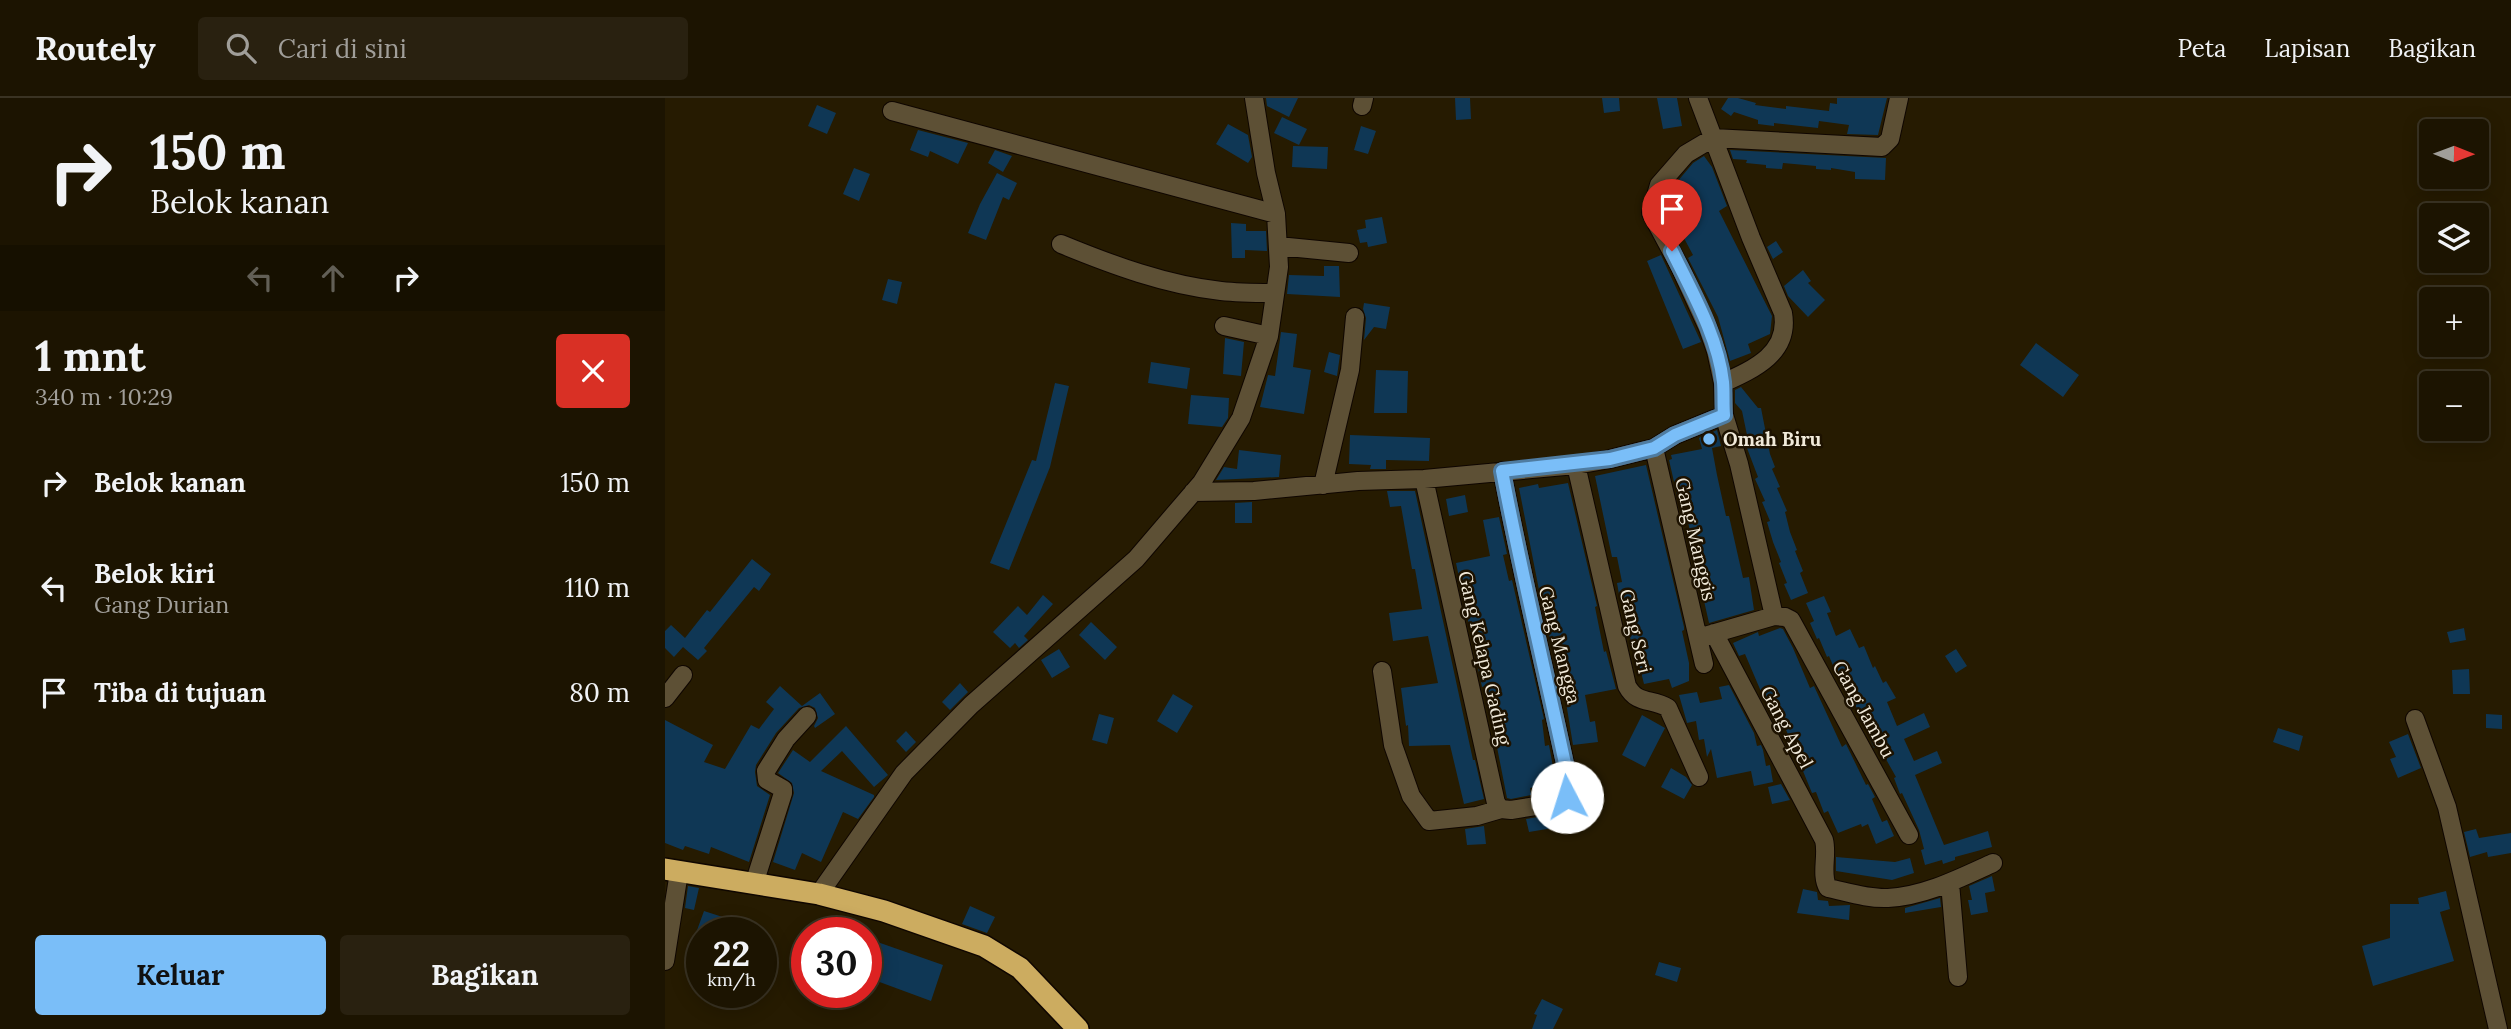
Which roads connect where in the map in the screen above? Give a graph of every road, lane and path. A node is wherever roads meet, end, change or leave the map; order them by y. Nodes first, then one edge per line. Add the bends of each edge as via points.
1 (1238, 98) edge
2 (1698, 98) edge
3 (1899, 98) edge
4 (1255, 106) edge
5 (892, 111) dead end
6 (1713, 138) junction
7 (1276, 214) junction
8 (1061, 244) dead end
9 (1278, 247) junction
10 (1349, 253) dead end
11 (1276, 293) junction
12 (1355, 317) dead end
13 (1224, 327) dead end
14 (1269, 336) junction
15 (1723, 383) junction
16 (1724, 415) junction
17 (1654, 448) junction
18 (1576, 465) junction
19 (1502, 471) junction
20 (1424, 479) junction
21 (1323, 485) junction
22 (1193, 492) junction
23 (1774, 616) junction
24 (1706, 636) junction
25 (1705, 664) dead end
26 (1383, 671) dead end
27 (683, 675) dead end
28 (665, 698) edge
29 (807, 716) dead end
30 (2415, 719) dead end
31 (1699, 777) dead end
32 (1501, 809) junction
33 (1909, 835) dead end
34 (1993, 863) dead end
35 (672, 870) edge
36 (1950, 883) junction
37 (754, 884) junction
38 (819, 894) junction
39 (665, 961) edge
40 (1958, 977) dead end
41 (1077, 1029) edge
42 (2498, 1029) edge

1 - 4 street
2 - 6 street
3 - 6 street via 1890,139 1882,147
4 - 7 street
5 - 7 street
6 - 15 street via 1686,154 1659,185 1651,213 1708,328
6 - 15 street via 1785,325 1783,339 1763,362
7 - 9 street
8 - 11 street via 1111,265 1188,285
9 - 10 street
9 - 11 street
11 - 14 street
12 - 21 street via 1350,370
13 - 14 street
14 - 22 street via 1241,418
15 - 16 street
16 - 17 street
16 - 23 street
17 - 18 street
17 - 24 street, Gang Manggis
18 - 19 street
18 - 31 street, Gang Seri via 1627,685 1637,699 1668,708
19 - 20 street
19 - 32 street, Gang Mangga via 1570,787 1561,802
20 - 21 street
20 - 32 street, Gang Kelapa Gading via 1496,803
21 - 22 street
22 - 38 street via 1136,559 971,705 904,774
23 - 24 street
23 - 33 street, Gang Jambu via 1791,620
24 - 25 street
24 - 36 street, Gang Apel via 1823,839 1828,888 1886,898
26 - 32 street via 1393,745 1411,796 1429,821
27 - 28 street
29 - 37 street via 766,771 768,780 783,793
30 - 42 street via 2447,807
34 - 36 street
35 - 37 highway
35 - 39 street
36 - 40 street
37 - 38 highway
38 - 41 highway via 984,946 1020,968

